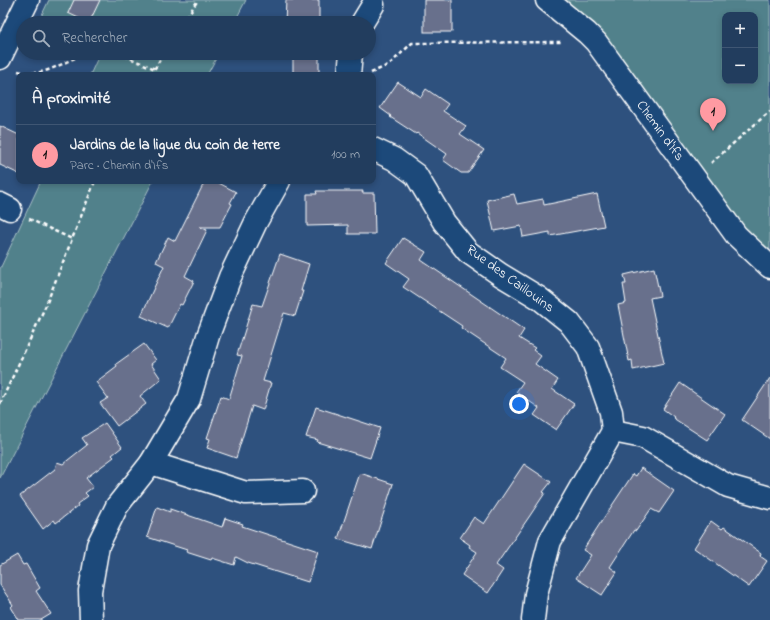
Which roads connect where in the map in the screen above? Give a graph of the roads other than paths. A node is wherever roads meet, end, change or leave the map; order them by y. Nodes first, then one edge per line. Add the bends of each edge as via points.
1 (28, 0) edge
2 (547, 0) edge
3 (373, 5) dead end
4 (23, 16) edge
5 (366, 16) edge
6 (16, 37) edge
7 (354, 60) edge
8 (7, 64) edge
9 (358, 72) edge
10 (376, 150) edge
11 (276, 184) edge
12 (770, 267) edge
13 (613, 431) junction
14 (151, 463) junction
15 (303, 491) dead end
16 (770, 498) edge
17 (91, 620) edge
18 (533, 620) edge

1 - 4 street
2 - 12 street, Chemin d'Ifs via 596,42 736,235
3 - 5 street
6 - 8 street
7 - 9 street
10 - 13 street, Rue des Caillouins via 394,158 416,175 444,222 468,252 539,298 569,322 588,347 611,412
11 - 14 street via 230,277 208,336 189,399
13 - 16 street via 643,437 728,486
13 - 18 street via 550,541 536,594
14 - 15 street via 246,493
14 - 17 street via 118,506 98,545 90,591

